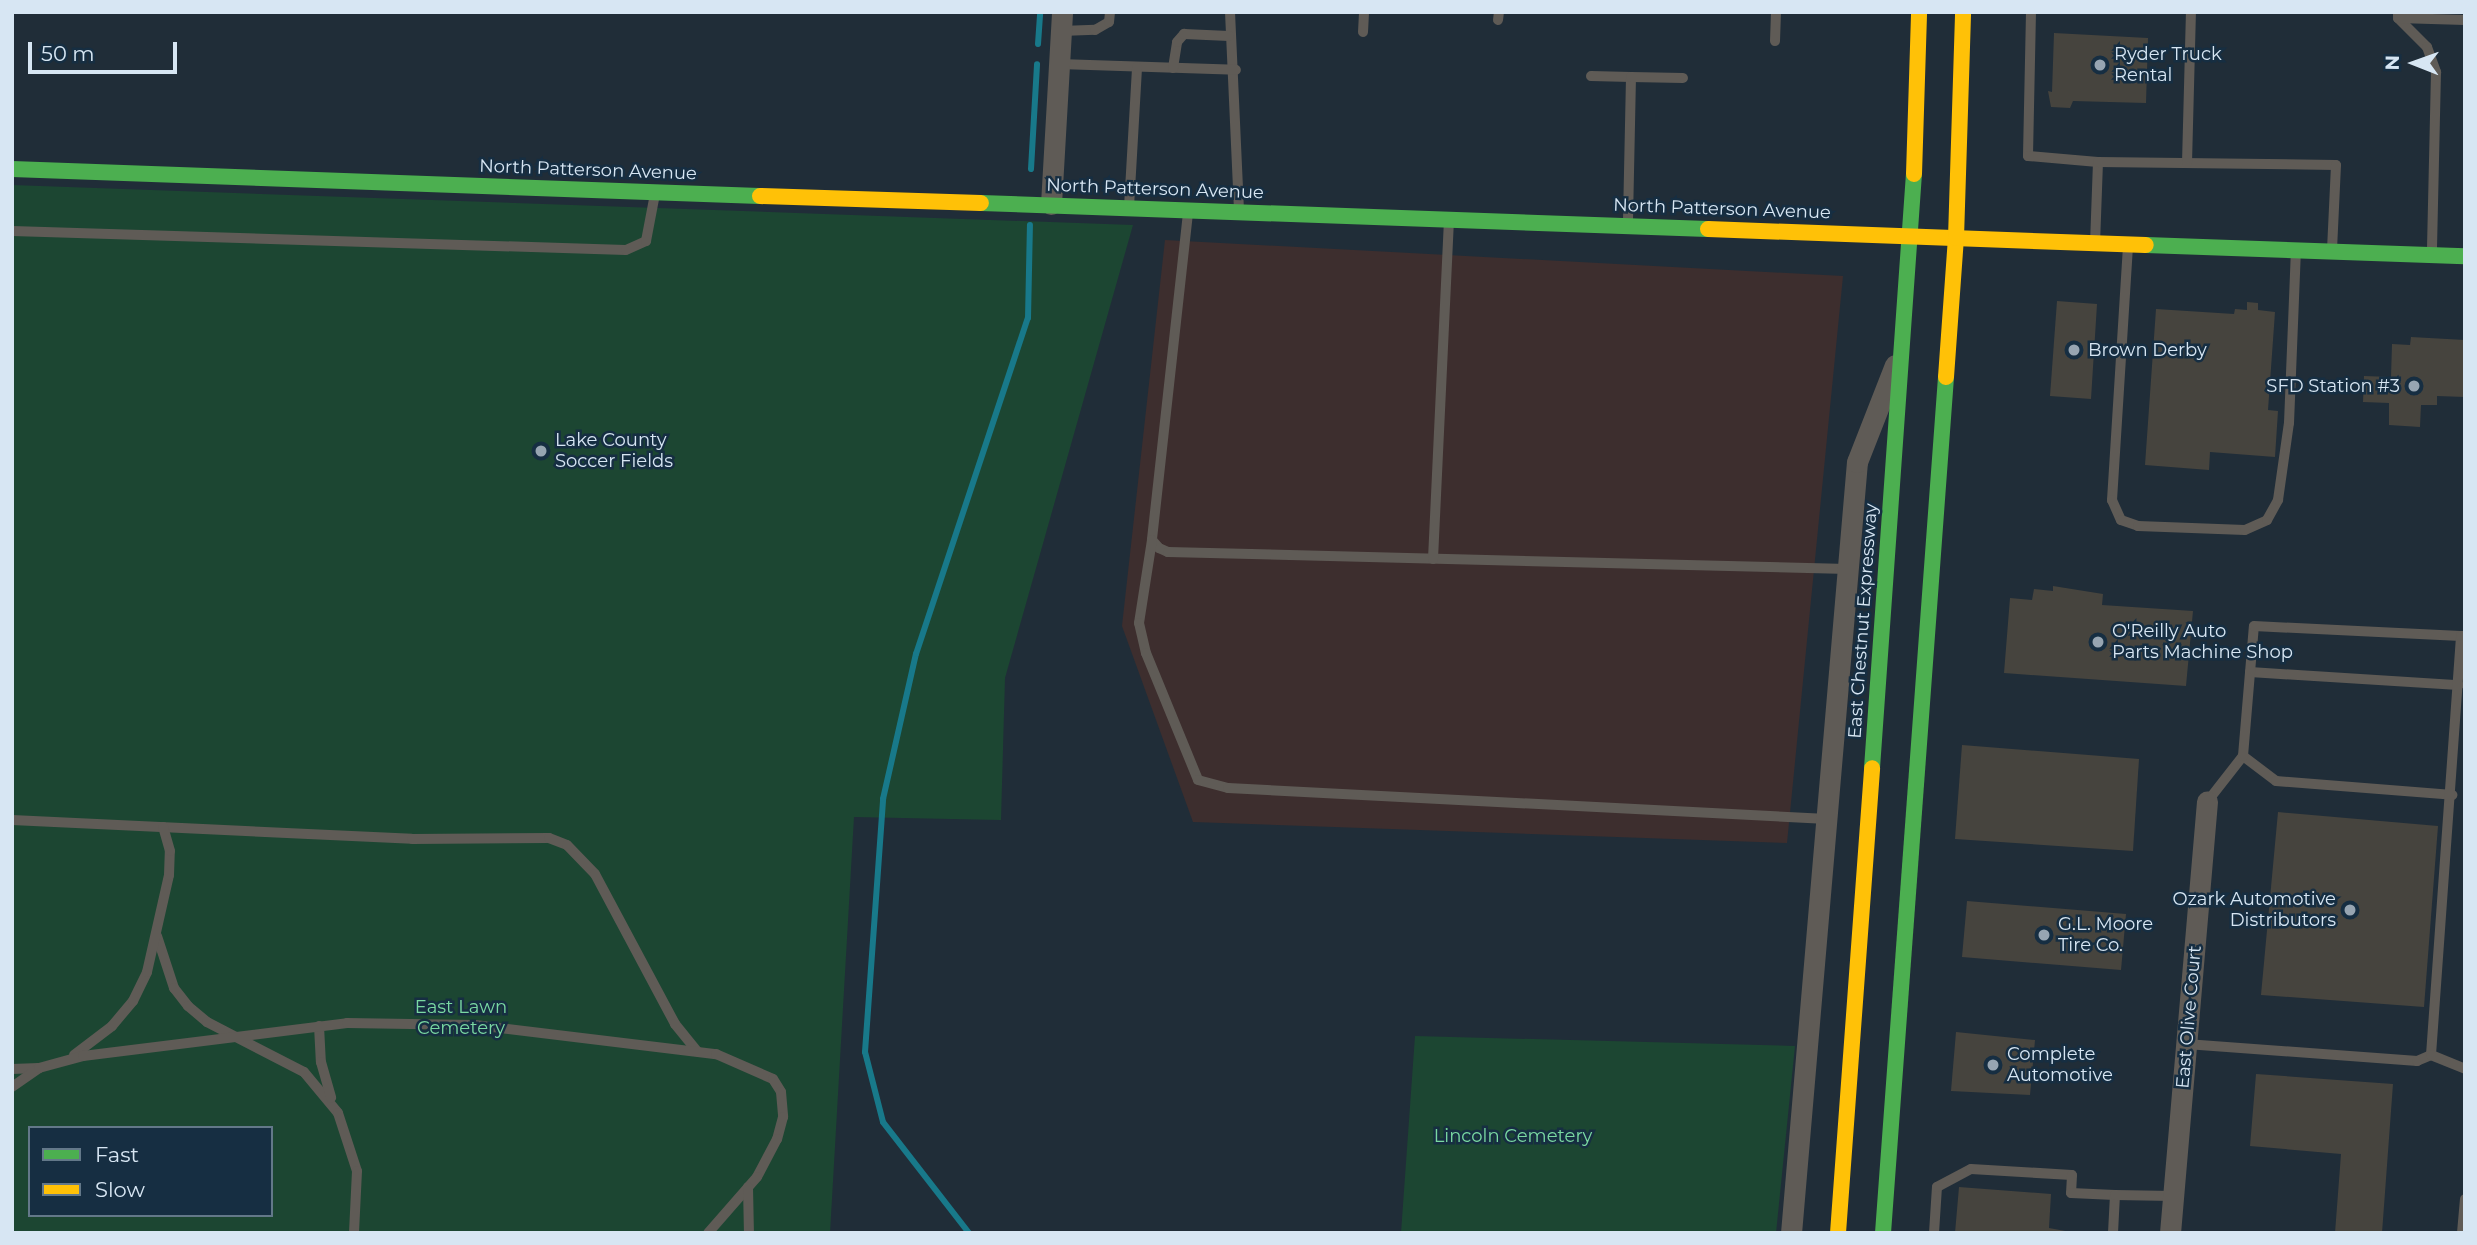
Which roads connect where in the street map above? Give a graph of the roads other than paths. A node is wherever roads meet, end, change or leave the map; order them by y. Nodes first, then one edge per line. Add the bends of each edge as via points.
1 (1110, 12) edge
2 (1230, 12) edge
3 (1364, 12) edge
4 (1776, 12) edge
5 (1919, 12) edge
6 (1963, 12) edge
7 (2031, 12) edge
8 (2191, 12) edge
9 (2398, 15) edge
10 (2465, 20) edge
11 (1062, 22) edge
12 (1363, 32) dead end
13 (1229, 36) junction
14 (1774, 41) dead end
15 (1059, 64) junction
16 (1137, 66) junction
17 (1173, 68) junction
18 (1236, 70) junction
19 (1591, 76) dead end
20 (1631, 77) junction
21 (1683, 78) dead end
22 (2098, 162) junction
23 (2188, 163) junction
24 (12, 169) edge
25 (655, 191) junction
26 (1051, 204) junction
27 (1129, 207) junction
28 (1188, 209) junction
29 (1239, 211) junction
30 (1450, 219) junction
31 (1628, 225) junction
32 (12, 231) edge
33 (1912, 235) junction
34 (1956, 238) junction
35 (2095, 243) junction
36 (2128, 244) junction
37 (2296, 249) junction
38 (2332, 250) junction
39 (2432, 254) junction
40 (2465, 256) edge
41 (1903, 346) junction
42 (1152, 540) junction
43 (1433, 559) junction
44 (1848, 569) junction
45 (2463, 636) edge
46 (2250, 672) junction
47 (2459, 685) junction
48 (2461, 728) edge
49 (2243, 756) junction
50 (2452, 795) junction
51 (2207, 802) joint
52 (12, 820) edge
53 (1827, 820) junction
54 (163, 827) junction
55 (157, 936) junction
56 (319, 1026) junction
57 (234, 1036) junction
58 (2186, 1044) junction
59 (696, 1051) junction
60 (2431, 1055) junction
61 (66, 1060) junction
62 (39, 1068) junction
63 (12, 1069) edge
64 (2465, 1069) edge
65 (12, 1087) edge
66 (338, 1113) junction
67 (748, 1187) junction
68 (2115, 1195) junction
69 (2173, 1196) junction
70 (2465, 1199) edge
71 (354, 1233) edge
72 (708, 1233) edge
73 (749, 1233) edge
74 (1791, 1233) edge
75 (1838, 1233) edge
76 (1884, 1233) edge
77 (1934, 1233) edge
78 (2113, 1233) edge
79 (2170, 1233) edge
80 (2462, 1233) edge

1 - 11 lane via 1109,22 1095,30
2 - 13 lane
3 - 12 lane
4 - 14 lane
5 - 33 street, East Chestnut Expressway
6 - 34 street
7 - 22 lane via 2028,156
8 - 23 lane
9 - 10 lane
9 - 39 lane via 2427,47 2436,72
11 - 15 street
13 - 17 lane via 1184,34 1177,42
13 - 18 lane via 1235,44
15 - 16 lane
15 - 26 street
16 - 17 lane
16 - 27 lane
17 - 18 lane
18 - 29 lane
19 - 20 lane
20 - 21 lane
20 - 31 lane
22 - 23 lane
22 - 35 lane
23 - 38 lane via 2336,165
24 - 25 street, North Patterson Avenue
25 - 26 street, North Patterson Avenue
25 - 32 lane via 646,241 626,250
26 - 27 street, North Patterson Avenue
27 - 28 street, North Patterson Avenue
28 - 29 street, North Patterson Avenue
28 - 42 lane
29 - 30 street, North Patterson Avenue
30 - 31 street, North Patterson Avenue
30 - 43 lane
31 - 33 street, North Patterson Avenue
33 - 34 street, North Patterson Avenue
33 - 41 street, East Chestnut Expressway
34 - 35 street, North Patterson Avenue
34 - 76 street
35 - 36 street, North Patterson Avenue
36 - 37 street, North Patterson Avenue
36 - 37 lane via 2112,500 2121,520 2138,526 2245,530 2267,520 2278,500 2289,423
37 - 38 street, North Patterson Avenue
38 - 39 street, North Patterson Avenue
39 - 40 street, North Patterson Avenue
41 - 44 street via 1857,462
41 - 75 street, East Chestnut Expressway
42 - 43 lane via 1168,552
42 - 53 lane via 1139,623 1146,653 1198,780 1228,788
43 - 44 lane
44 - 53 street
45 - 46 lane via 2254,626
45 - 47 lane
46 - 47 lane
46 - 49 lane
47 - 48 lane
48 - 50 lane
49 - 50 lane via 2276,781
49 - 51 lane
50 - 60 lane
51 - 58 street, East Olive Court
52 - 54 lane
53 - 74 street
54 - 55 lane via 170,851 169,876
54 - 59 lane via 412,839 527,836 567,845 594,874 675,1024
55 - 57 lane via 174,988 188,1006
55 - 61 lane via 133,1001 96,1041
56 - 57 lane
56 - 59 lane via 400,1021 475,1025
56 - 66 lane via 326,1085
57 - 61 lane via 118,1049
57 - 66 lane via 304,1072
58 - 60 lane via 2417,1061
58 - 69 street, East Olive Court
59 - 67 lane via 754,1069 773,1079 781,1092 783,1117 777,1139
60 - 64 lane
61 - 62 lane
62 - 63 lane
62 - 65 lane
66 - 71 lane via 357,1171
67 - 72 lane
67 - 73 lane
68 - 69 lane
68 - 77 lane via 2071,1193 2072,1175 1971,1169 1937,1187
68 - 78 lane
69 - 79 street, East Olive Court
70 - 80 lane

